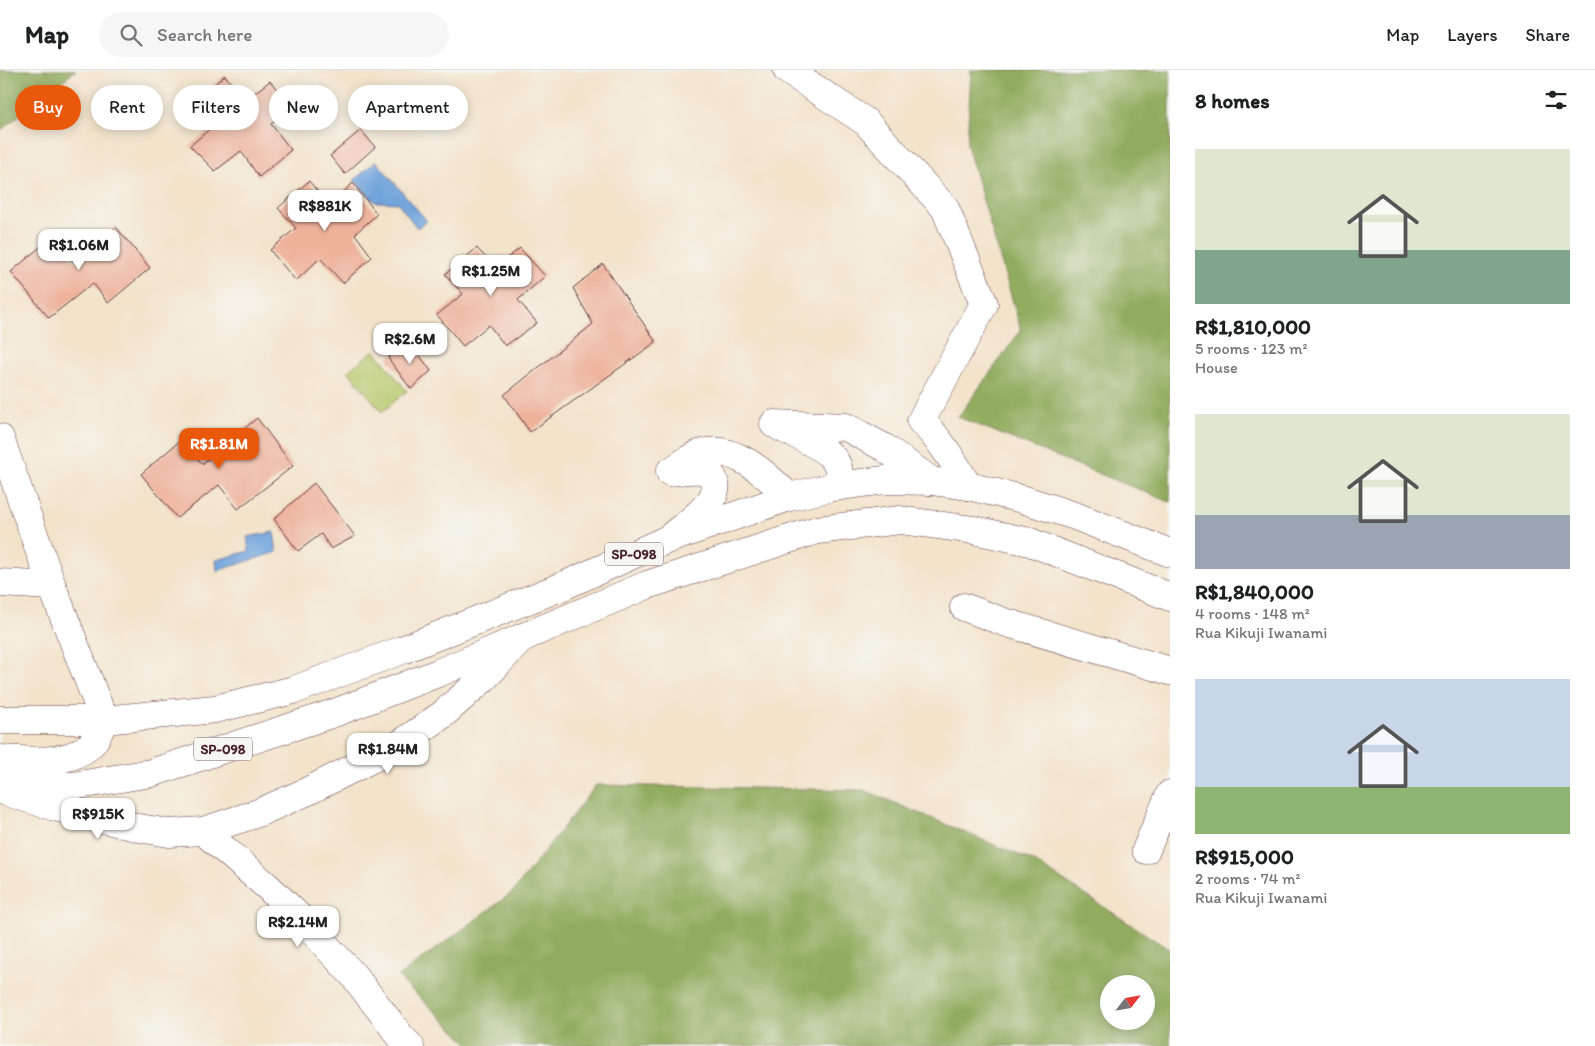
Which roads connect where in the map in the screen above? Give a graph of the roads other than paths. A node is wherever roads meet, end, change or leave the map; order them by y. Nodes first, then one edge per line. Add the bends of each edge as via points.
1 (787, 70) edge
2 (0, 439) edge
3 (931, 481) junction
4 (968, 486) junction
5 (832, 487) junction
6 (789, 497) junction
7 (666, 540) junction
8 (1170, 553) edge
9 (0, 584) edge
10 (52, 586) junction
11 (1170, 597) edge
12 (964, 607) dead end
13 (523, 638) junction
14 (1170, 672) edge
15 (0, 720) edge
16 (104, 720) junction
17 (0, 759) edge
18 (0, 782) edge
19 (0, 790) edge
20 (1170, 794) edge
21 (202, 831) junction
22 (1146, 850) dead end
23 (410, 1046) edge

1 - 4 main road via 866,122 945,208 984,304 921,421 948,452
2 - 10 main road
3 - 4 main road, SP-098
3 - 5 main road, SP-098 via 885,480
3 - 5 main road via 885,448 846,427 774,424 824,449 834,458 839,469 838,479
4 - 8 main road, SP-098 via 1039,504
5 - 6 main road, SP-098
6 - 7 main road, SP-098
6 - 7 main road via 766,474 748,463 726,453 711,451 699,454 670,472 708,472 716,487 713,498
7 - 16 main road, SP-098 via 563,586 294,690 215,710
9 - 10 main road
10 - 16 main road
11 - 13 main road, SP-098 via 1030,542 900,520 817,530 647,585
12 - 14 main road
13 - 18 main road, SP-098 via 337,712 151,773 73,786
13 - 21 main road via 442,715 399,744 266,810
15 - 16 main road, SP-098
16 - 17 main road via 89,746 76,754 55,760
19 - 21 main road via 139,828 169,834
20 - 22 main road
21 - 23 main road via 302,920 354,976

